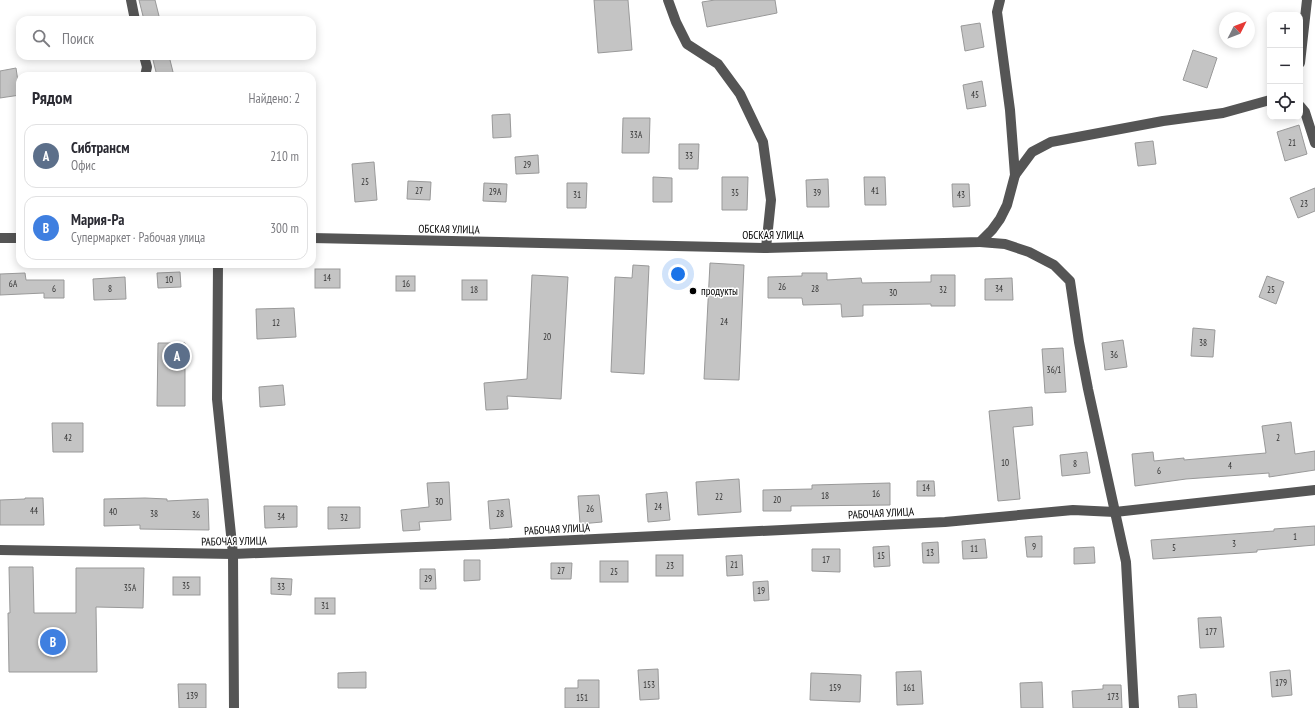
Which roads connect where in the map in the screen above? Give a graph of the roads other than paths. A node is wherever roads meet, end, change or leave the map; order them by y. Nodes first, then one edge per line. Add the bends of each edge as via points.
1 (131, 0) edge
2 (668, 0) edge
3 (1000, 0) edge
4 (1307, 0) edge
5 (135, 16) edge
6 (1302, 48) edge
7 (145, 60) edge
8 (146, 72) edge
9 (1267, 101) edge
10 (1303, 109) edge
11 (1315, 143) edge
12 (1015, 175) junction
13 (0, 238) edge
14 (16, 238) edge
15 (316, 238) edge
16 (980, 242) junction
17 (766, 248) junction
18 (218, 268) edge
19 (1315, 490) edge
20 (1115, 512) junction
21 (0, 550) edge
22 (233, 554) junction
23 (234, 708) edge
24 (1134, 708) edge

1 - 5 street
2 - 17 street via 687,44 718,64 740,94 763,142 771,200
3 - 12 street via 998,12
4 - 6 street
7 - 8 street
9 - 12 street via 1223,113 1163,121 1051,142 1032,152
10 - 11 street
12 - 16 street via 1004,212
13 - 14 street
15 - 17 street, ОБСКАЯ УЛИЦА
16 - 17 street, ОБСКАЯ УЛИЦА
16 - 20 street, ОБСКАЯ УЛИЦА via 1005,244 1029,252 1054,265 1070,280 1082,358
18 - 22 street via 217,399
19 - 20 street, РАБОЧАЯ УЛИЦА
20 - 22 street, РАБОЧАЯ УЛИЦА via 1073,510 945,522
20 - 24 street, ОБСКАЯ УЛИЦА via 1126,562
21 - 22 street, РАБОЧАЯ УЛИЦА
22 - 23 street

